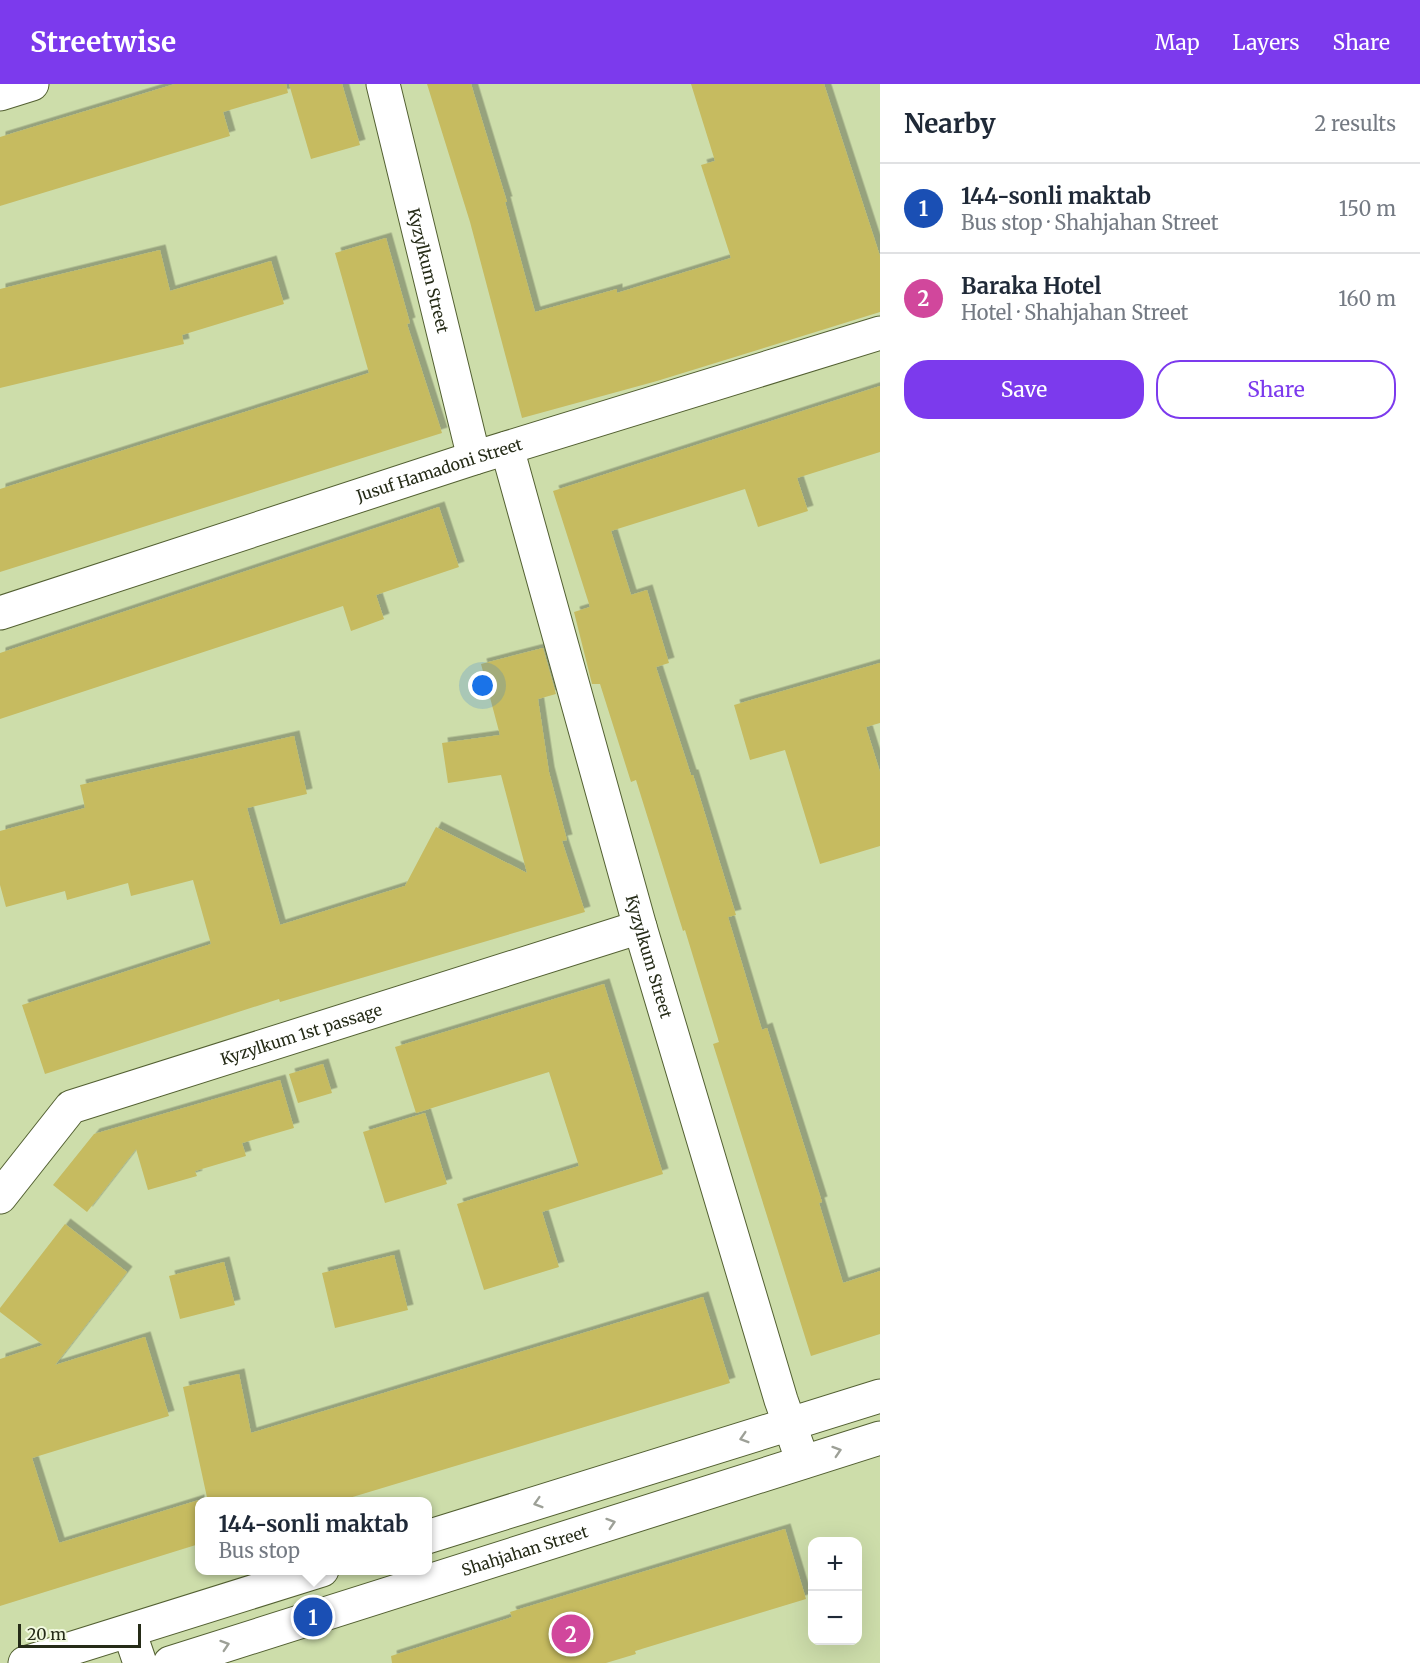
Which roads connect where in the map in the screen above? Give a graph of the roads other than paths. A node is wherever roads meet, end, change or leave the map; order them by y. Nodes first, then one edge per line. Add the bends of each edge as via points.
1 (32, 84) edge
2 (383, 84) edge
3 (0, 94) edge
4 (880, 333) edge
5 (507, 448) junction
6 (474, 458) junction
7 (0, 613) edge
8 (640, 927) junction
9 (0, 1197) edge
10 (880, 1396) edge
11 (790, 1424) junction
12 (880, 1437) edge
13 (803, 1462) junction
14 (432, 1536) edge
15 (305, 1575) edge
16 (129, 1631) junction
17 (26, 1663) edge
18 (140, 1663) edge
19 (170, 1663) edge

1 - 3 street
2 - 6 street, Kyzylkum Street
4 - 5 street, Jusuf Hamadoni Street
5 - 6 street, Jusuf Hamadoni Street
5 - 8 street, Kyzylkum Street
6 - 7 street, Jusuf Hamadoni Street
8 - 9 street, Kyzylkum 1st passage via 71,1107
8 - 11 street, Kyzylkum Street
10 - 11 street
11 - 13 street, Kyzylkum Street
11 -> 14 street
13 -> 12 street, Shahjahan Street
19 -> 13 street, Shahjahan Street
15 - 16 street
16 - 17 street
16 - 18 street

